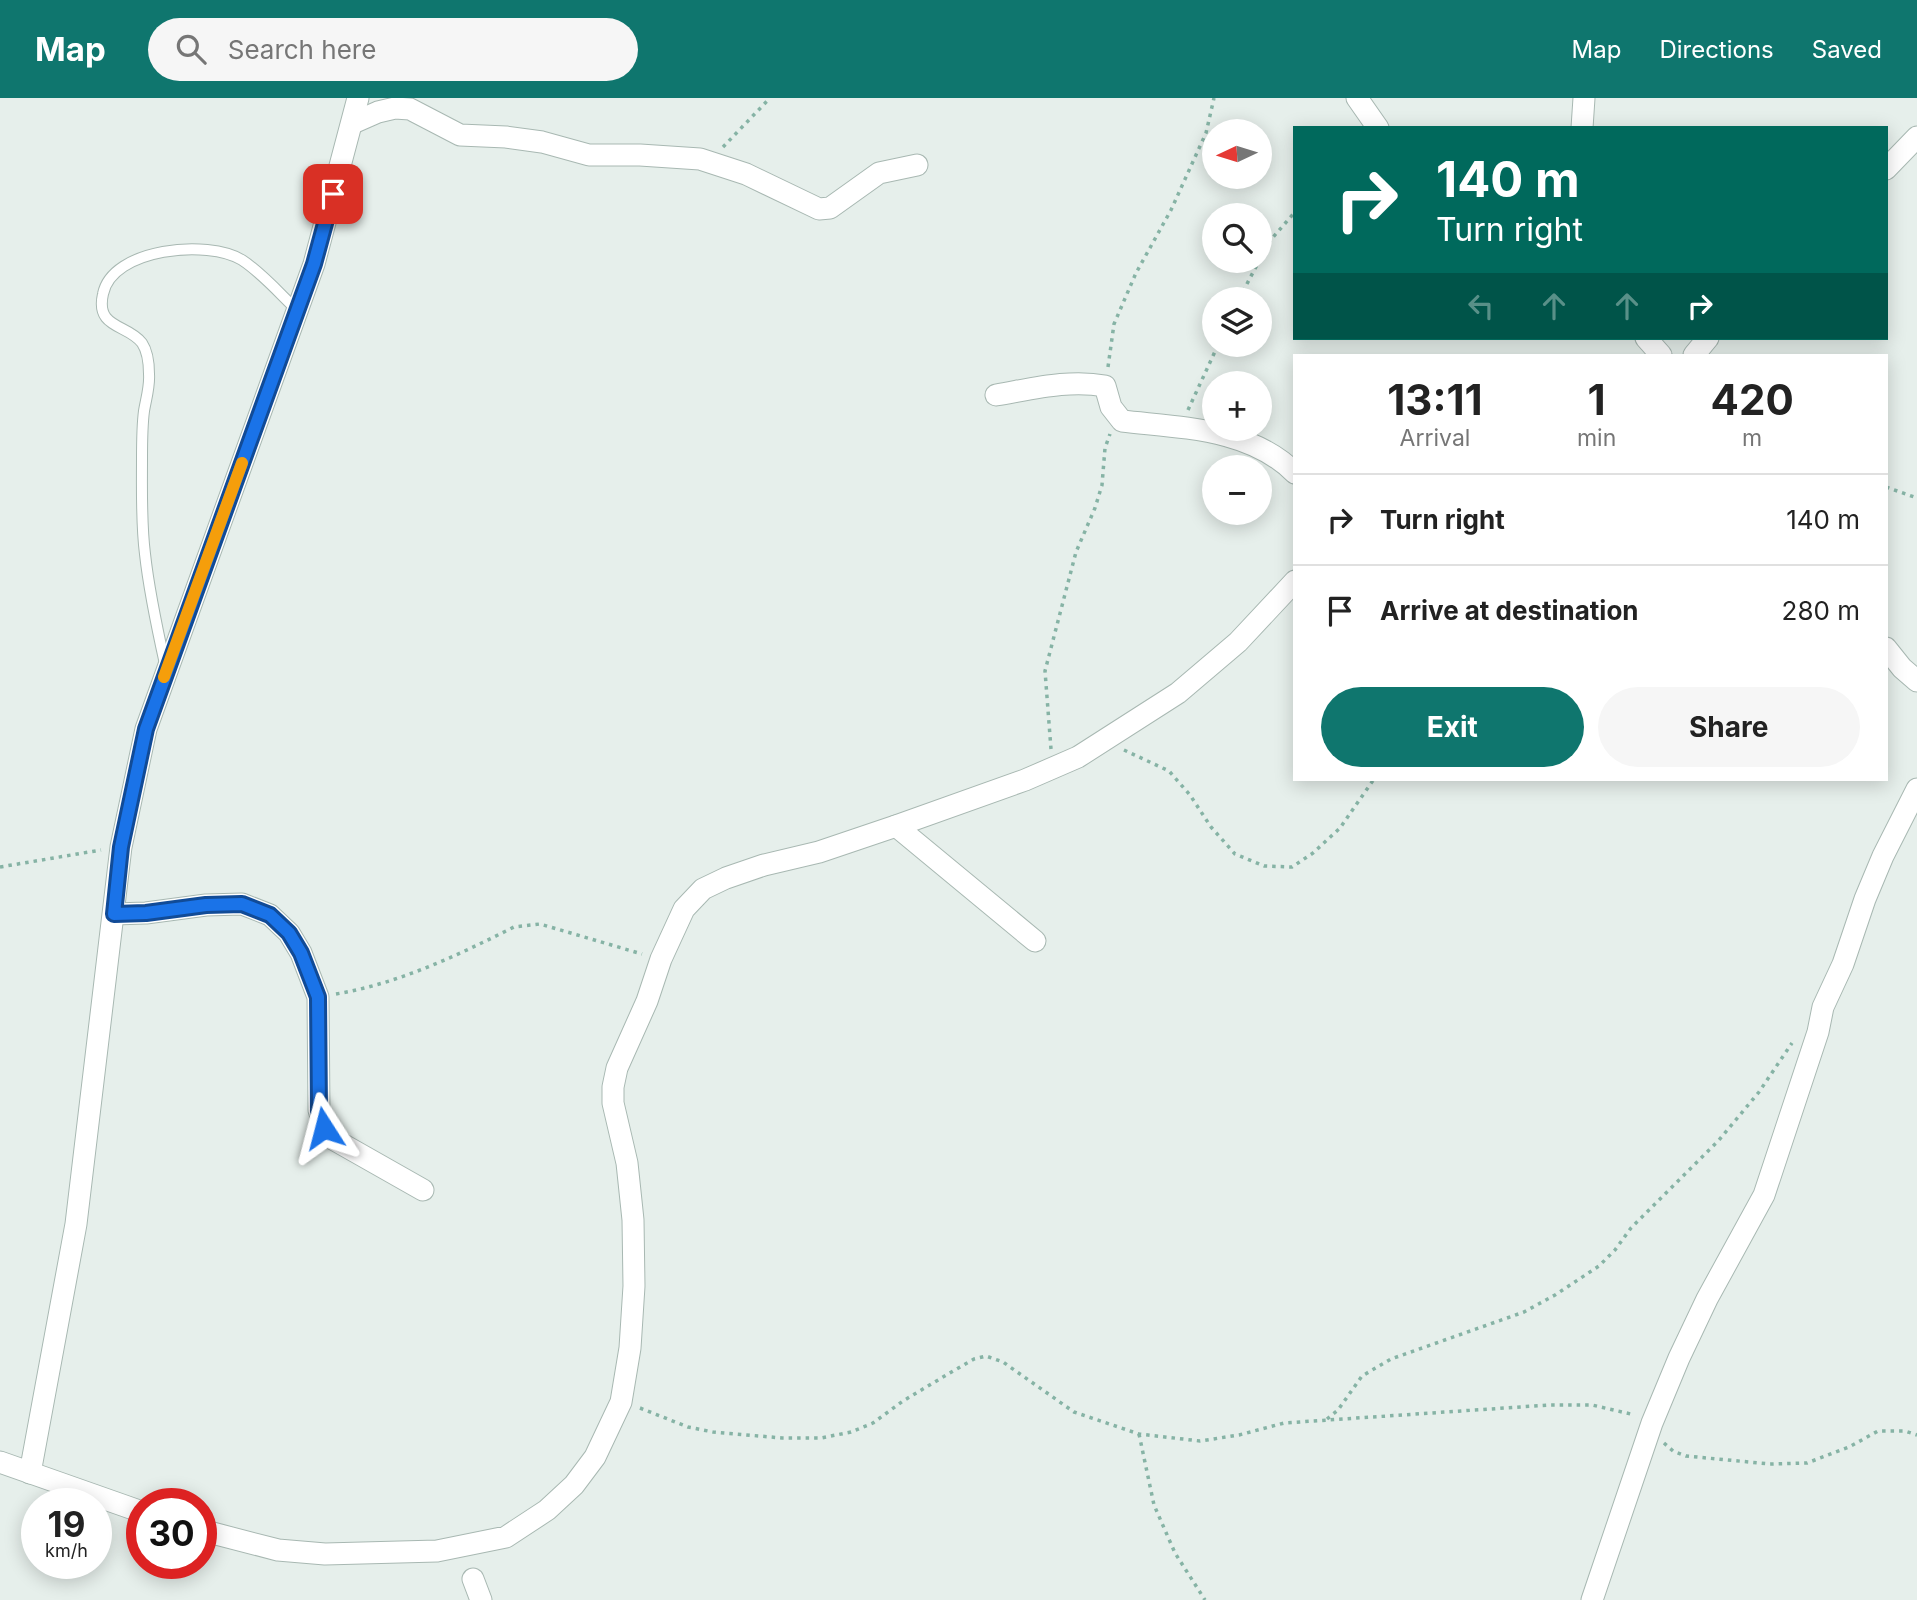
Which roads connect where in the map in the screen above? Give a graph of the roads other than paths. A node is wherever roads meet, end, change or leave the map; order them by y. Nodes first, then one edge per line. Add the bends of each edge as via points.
1 (358, 98) edge
2 (1357, 98) edge
3 (1584, 98) edge
4 (353, 123) junction
5 (1377, 126) edge
6 (1582, 126) edge
7 (1917, 137) edge
8 (917, 164) dead end
9 (1888, 167) edge
10 (297, 310) junction
11 (1648, 340) edge
12 (1706, 340) edge
13 (1660, 354) edge
14 (1695, 354) edge
15 (996, 395) dead end
16 (1293, 471) edge
17 (1293, 583) edge
18 (1888, 650) edge
19 (167, 670) junction
20 (1917, 681) edge
21 (1917, 789) edge
22 (896, 826) junction
23 (114, 914) junction
24 (1035, 942) dead end
25 (423, 1190) dead end
26 (0, 1461) edge
27 (30, 1473) junction
28 (126, 1506) edge
29 (217, 1534) edge
30 (1592, 1600) edge

1 - 4 street
2 - 5 street
3 - 6 street
4 - 8 street via 378,112 410,109 460,135 542,142 589,155 709,161 819,209 830,208 879,173
4 - 10 street
7 - 9 street
10 - 19 street
10 - 19 lane via 241,260 199,249 142,258 118,270 105,286 105,316 141,342 147,355 142,457 145,553
11 - 13 street
12 - 14 street
15 - 16 street via 1067,383 1105,386 1111,407 1122,421 1208,430 1257,447
17 - 22 street via 1238,642 1178,694 1107,740 1052,769
18 - 20 street
19 - 23 street via 146,729 121,847
21 - 30 street via 1879,866 1823,1007 1764,1195 1707,1300 1652,1423
22 - 24 street
22 - 29 street via 764,865 703,889 684,909 613,1087 633,1220 631,1336 621,1402 595,1457 574,1485 506,1537 437,1551 325,1554 278,1549
23 - 25 street via 242,904 270,915 301,953 318,997 319,1111 324,1128 333,1139
23 - 27 street via 76,1224
26 - 27 street
27 - 28 street

